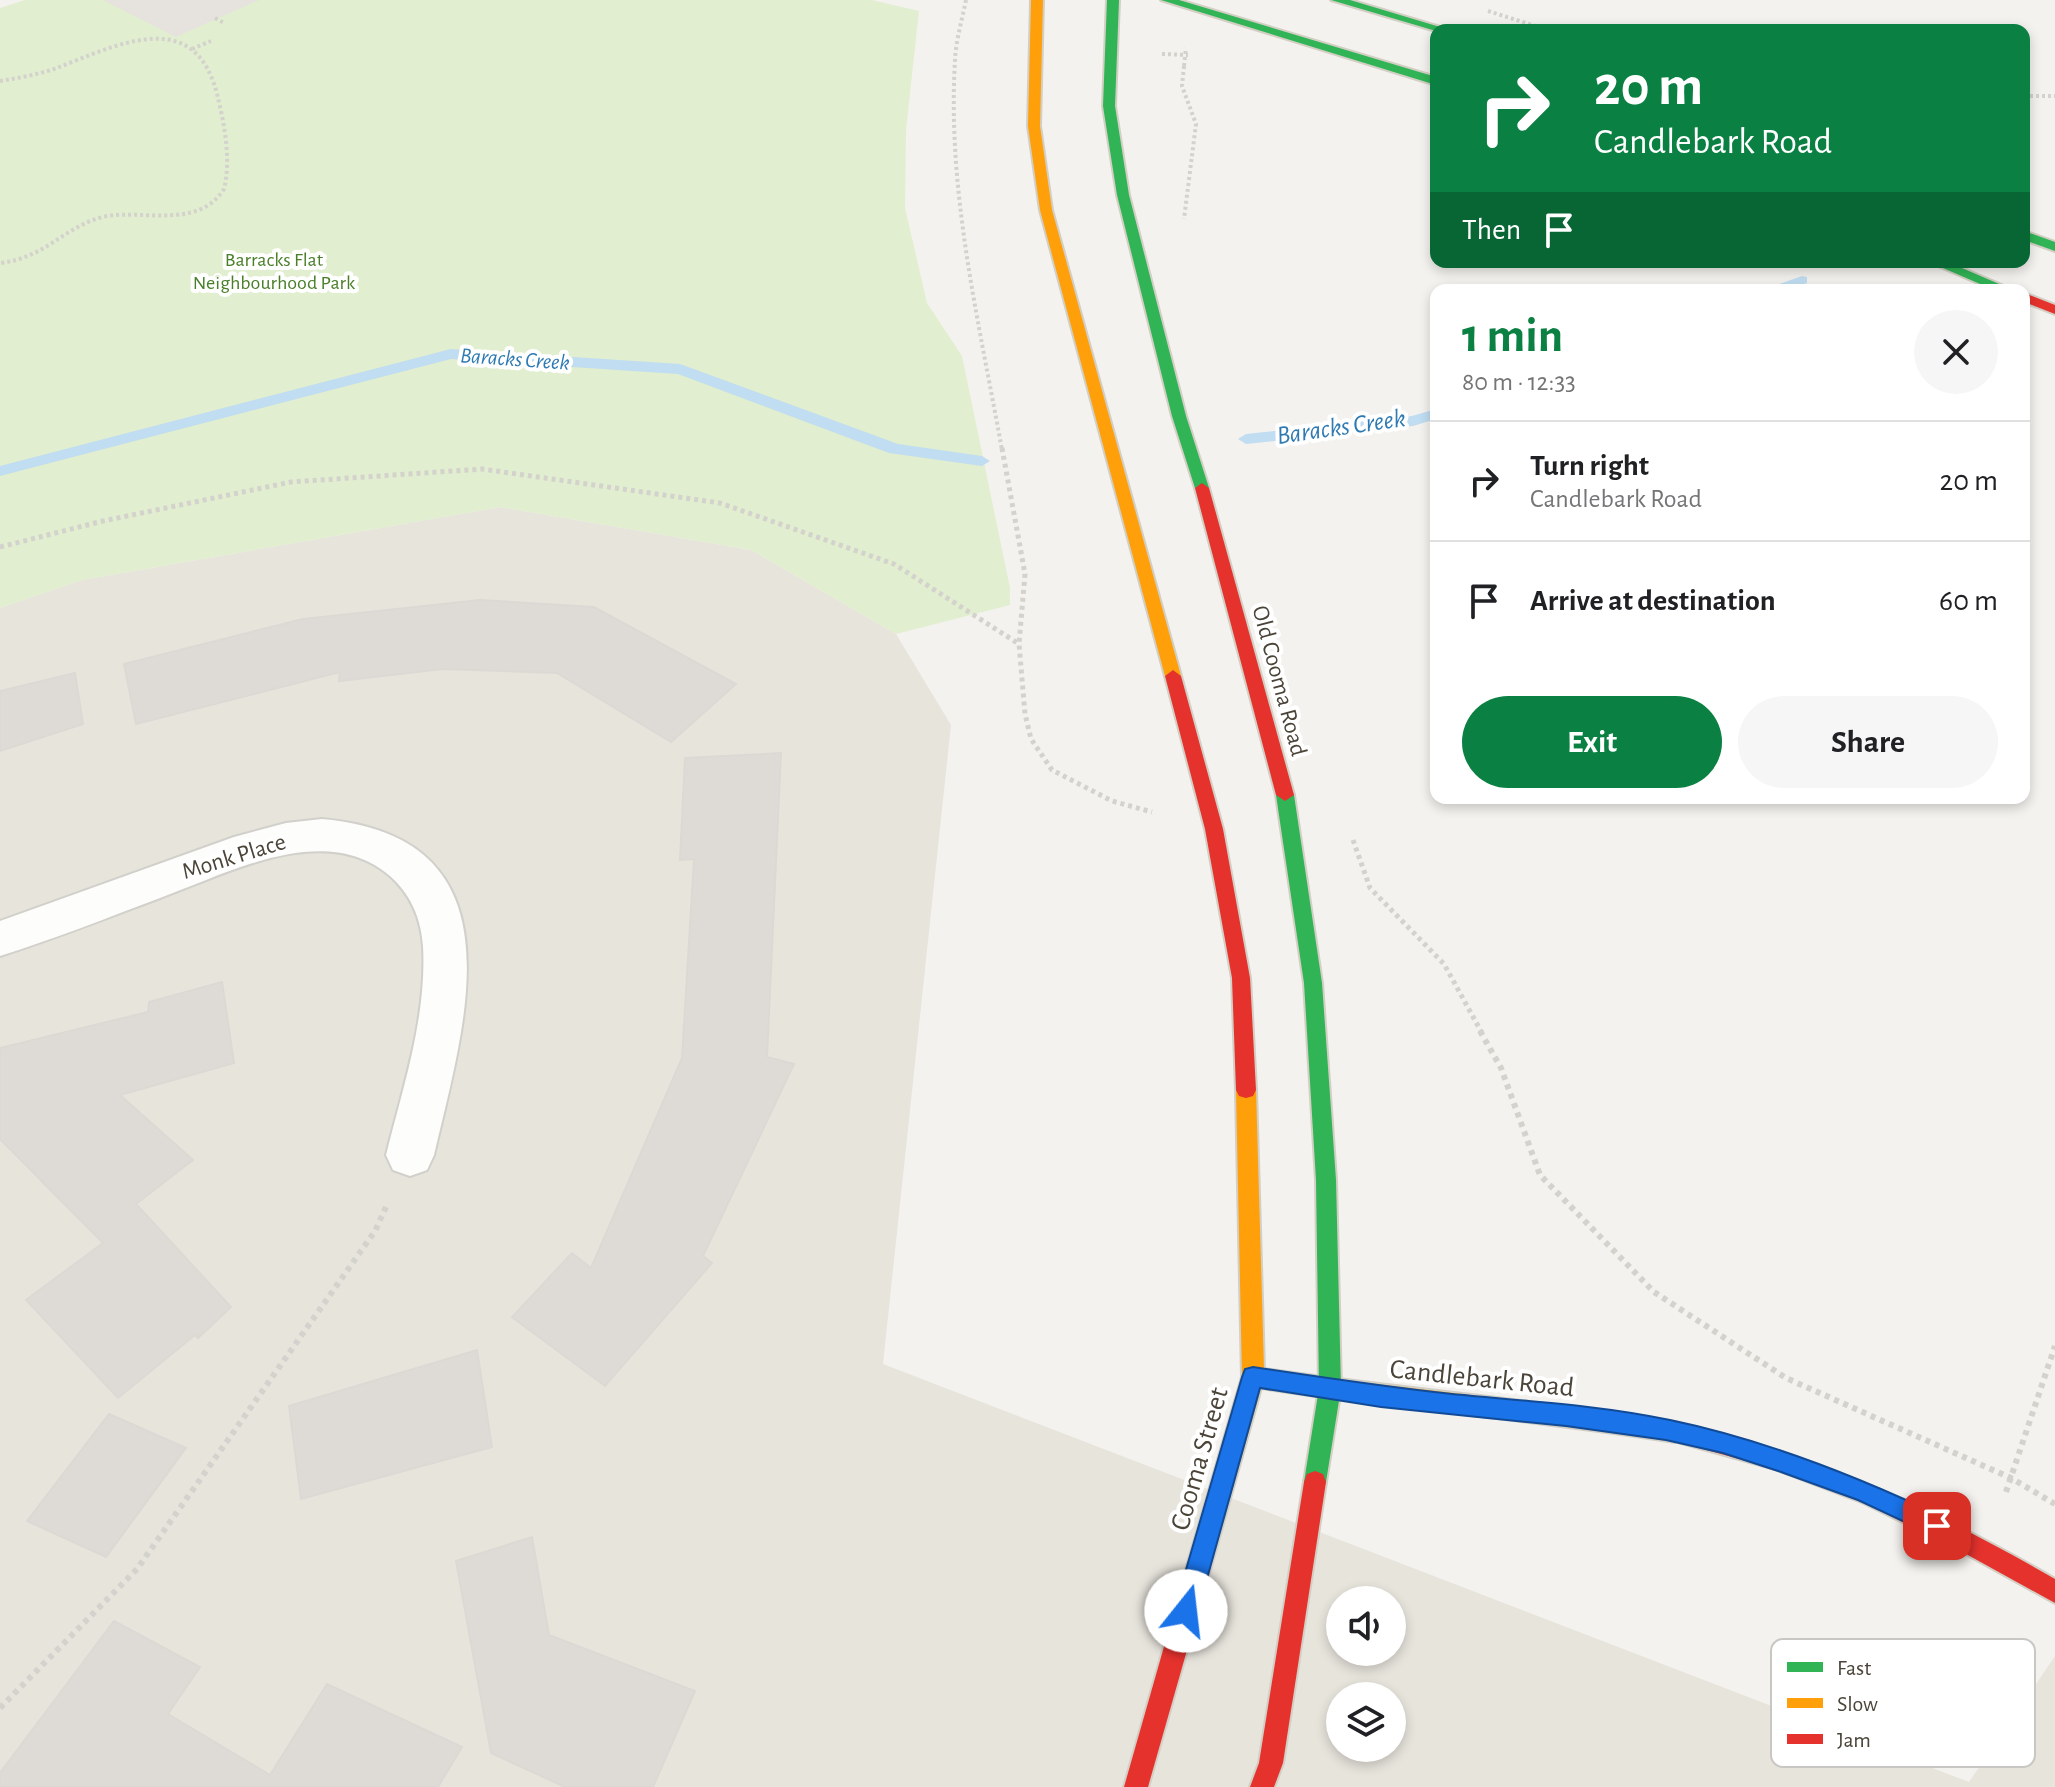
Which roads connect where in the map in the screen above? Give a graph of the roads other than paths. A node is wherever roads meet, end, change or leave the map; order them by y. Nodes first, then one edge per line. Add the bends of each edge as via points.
1 (1037, 0) edge
2 (1113, 0) edge
3 (1167, 0) edge
4 (1337, 0) edge
5 (1430, 26) edge
6 (1430, 79) edge
7 (2030, 237) edge
8 (2055, 247) edge
9 (1951, 268) edge
10 (1991, 284) edge
11 (2030, 300) edge
12 (2055, 310) edge
13 (0, 939) edge
14 (410, 1155) road end
15 (1253, 1377) junction
16 (1330, 1388) junction
17 (2055, 1592) edge
18 (1136, 1787) edge
19 (1262, 1787) edge

1 - 15 main road via 1034,126 1046,210 1214,829 1241,978
2 - 16 main road, Old Cooma Road via 1109,106 1123,195 1287,804 1315,1014 1326,1180
3 - 6 main road
4 - 5 main road
7 - 8 main road
9 - 10 main road
11 - 12 main road
13 - 14 street, Monk Place via 273,842 329,836 387,851 402,859 426,887 445,942 440,1014
15 - 16 main road, Candlebark Road
15 - 18 main road, Cooma Street
16 - 17 main road, Candlebark Road via 1580,1417 1723,1443 1863,1491 1986,1550
16 - 19 main road via 1271,1763

